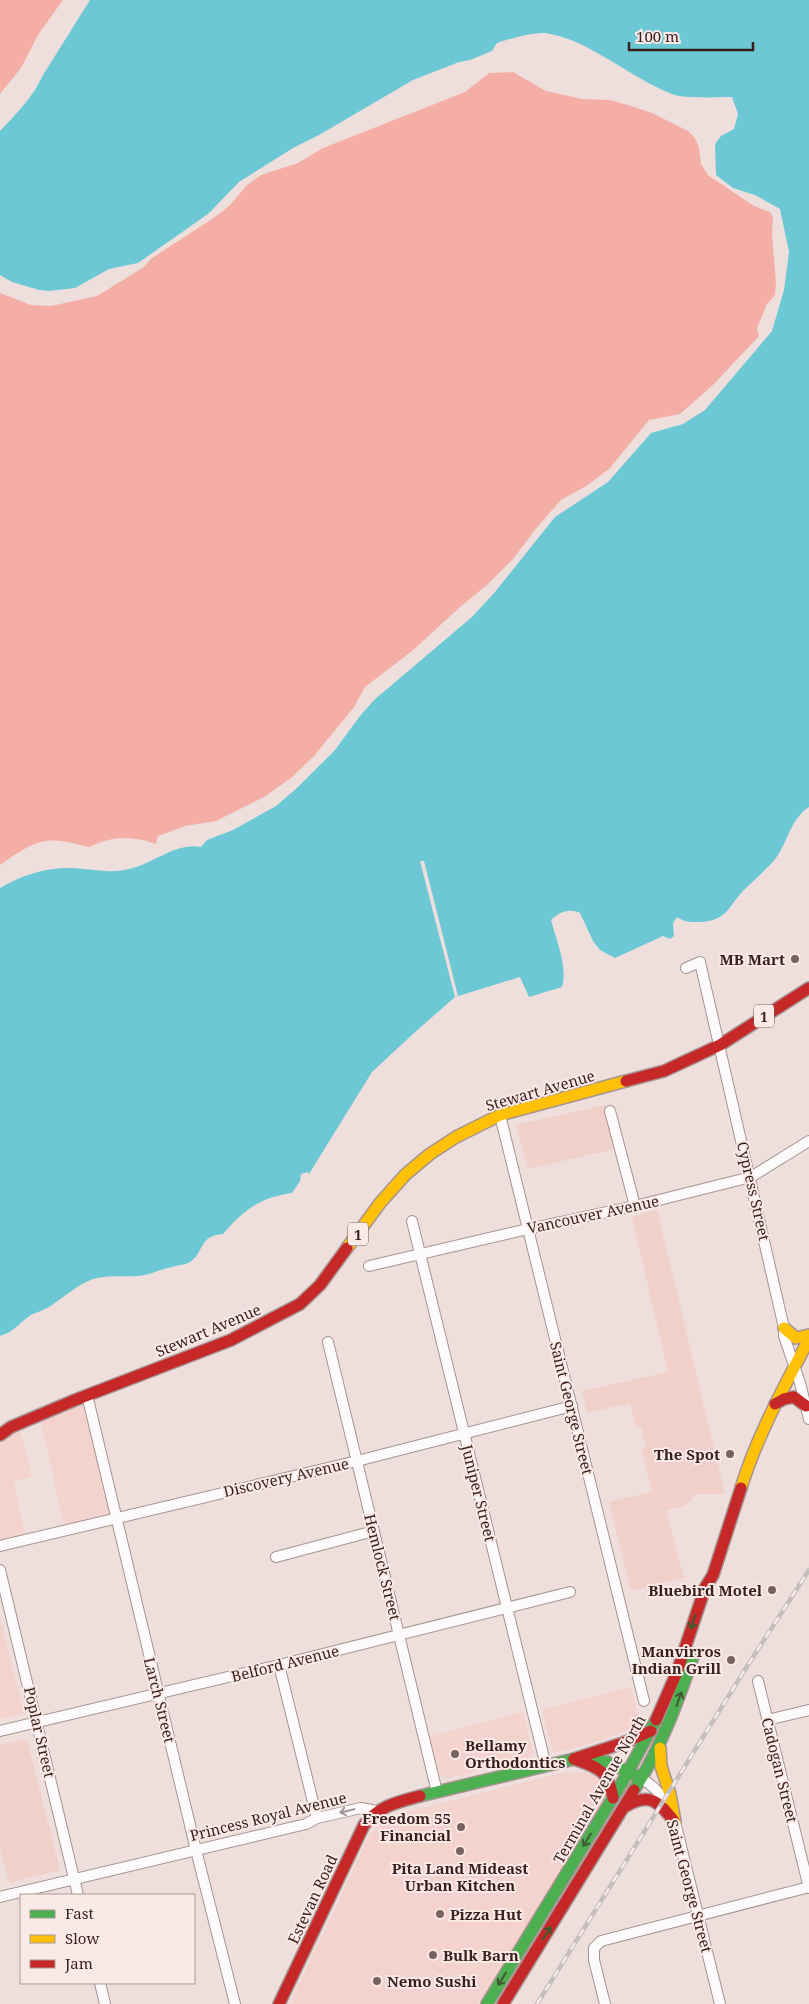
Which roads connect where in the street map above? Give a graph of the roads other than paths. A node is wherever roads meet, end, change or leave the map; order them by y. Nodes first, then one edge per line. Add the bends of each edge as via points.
1 (686, 968) dead end
2 (809, 988) edge
3 (720, 1045) junction
4 (610, 1110) dead end
5 (500, 1115) junction
6 (809, 1141) edge
7 (751, 1177) junction
8 (635, 1206) junction
9 (412, 1221) dead end
10 (528, 1228) junction
11 (420, 1254) junction
12 (369, 1266) dead end
13 (784, 1328) junction
14 (809, 1335) edge
15 (809, 1340) edge
16 (328, 1342) dead end
17 (794, 1367) junction
18 (87, 1395) junction
19 (775, 1404) junction
20 (572, 1406) junction
21 (806, 1406) junction
22 (809, 1419) edge
23 (464, 1433) junction
24 (0, 1435) edge
25 (357, 1461) junction
26 (116, 1518) junction
27 (374, 1531) junction
28 (0, 1546) edge
29 (276, 1557) dead end
30 (0, 1570) edge
31 (712, 1578) junction
32 (570, 1592) dead end
33 (508, 1608) junction
34 (399, 1635) junction
35 (279, 1665) junction
36 (758, 1681) dead end
37 (158, 1694) junction
38 (644, 1700) dead end
39 (809, 1710) edge
40 (767, 1720) junction
41 (37, 1722) junction
42 (651, 1731) junction
43 (0, 1732) edge
44 (660, 1744) junction
45 (574, 1759) junction
46 (546, 1766) junction
47 (629, 1771) junction
48 (642, 1778) junction
49 (437, 1792) junction
50 (613, 1798) junction
51 (625, 1807) junction
52 (377, 1811) junction
53 (317, 1818) junction
54 (675, 1822) junction
55 (196, 1850) junction
56 (74, 1879) junction
57 (809, 1888) edge
58 (78, 1894) edge
59 (0, 1897) edge
60 (699, 1915) junction
61 (100, 1984) edge
62 (105, 2004) edge
63 (235, 2004) edge
64 (279, 2004) edge
65 (487, 2004) edge
66 (504, 2004) edge
67 (605, 2004) edge
68 (720, 2004) edge

1 - 3 street, Cypress Street via 700,962
2 - 3 main road, Stewart Avenue / 1
3 - 5 main road, Stewart Avenue / 1 via 664,1071
3 - 7 street, Cypress Street
4 - 8 street
5 - 10 street, Saint George Street
5 - 18 main road, Stewart Avenue / 1 via 456,1136 406,1174 380,1203 320,1285 300,1304 231,1340
6 - 7 street, Vancouver Avenue
7 - 8 street, Vancouver Avenue
7 - 13 street, Cypress Street
8 - 10 street, Vancouver Avenue
9 - 11 street, Juniper Street
10 - 11 street, Vancouver Avenue
10 - 20 street, Saint George Street
11 - 12 street, Vancouver Avenue
11 - 23 street, Juniper Street
13 - 14 main road via 796,1338
13 - 17 street, Cypress Street
15 - 17 main road, Terminal Avenue North
16 - 25 street, Hemlock Street
17 - 19 main road, Terminal Avenue North
17 - 21 street, Cypress Street
18 - 24 main road, Stewart Avenue / 1 via 11,1427
18 - 26 street, Larch Street
19 - 21 main road via 794,1397
19 - 31 main road, Terminal Avenue North via 749,1462
20 - 23 street, Discovery Avenue
20 - 38 street, Saint George Street
21 - 22 street, Cypress Street
23 - 25 street, Discovery Avenue
23 - 33 street, Juniper Street
25 - 26 street, Discovery Avenue
25 - 27 street, Hemlock Street
26 - 28 street, Discovery Avenue
26 - 37 street, Larch Street
27 - 29 street
27 - 34 street, Hemlock Street
30 - 41 street, Poplar Street
31 -> 42 main road, Terminal Avenue North via 705,1588 677,1672
44 -> 31 main road, Terminal Avenue North via 693,1657 713,1592
32 - 33 street, Belford Avenue
33 - 34 street, Belford Avenue
33 - 46 street, Juniper Street
34 - 35 street, Belford Avenue
34 - 49 street, Hemlock Street
35 - 37 street, Belford Avenue
35 - 53 street
36 - 40 street, Cadogan Street
37 - 41 street, Belford Avenue
37 - 55 street, Larch Street
39 - 40 street
40 - 57 street, Cadogan Street
41 - 43 street, Belford Avenue
41 - 56 street, Poplar Street
42 - 45 main road via 631,1741
42 - 47 main road, Terminal Avenue North
44 - 48 main road, Terminal Avenue North
44 - 54 main road via 660,1763
45 - 46 main road, Princess Royal Avenue
45 - 47 main road, Princess Royal Avenue via 604,1760
45 - 50 main road via 604,1772
46 - 49 main road, Princess Royal Avenue
47 - 48 main road, Princess Royal Avenue
47 - 50 main road, Terminal Avenue North
48 - 51 main road, Terminal Avenue North
48 - 54 street, Saint George Street via 664,1799
49 - 52 main road, Princess Royal Avenue via 390,1803
50 -> 65 main road, Terminal Avenue North
51 - 54 main road via 638,1798 655,1800
66 -> 51 main road, Terminal Avenue North
52 -> 53 street, Princess Royal Avenue via 361,1808
52 - 64 main road, Estevan Road via 364,1825
53 - 55 street, Princess Royal Avenue via 306,1824
54 - 60 street, Saint George Street
55 - 56 street, Princess Royal Avenue
55 - 63 street, Larch Street
56 - 58 street, Poplar Street
56 - 59 street, Princess Royal Avenue
57 - 60 street
60 - 67 street via 601,1942 594,1948
60 - 68 street, Saint George Street
61 - 62 street

